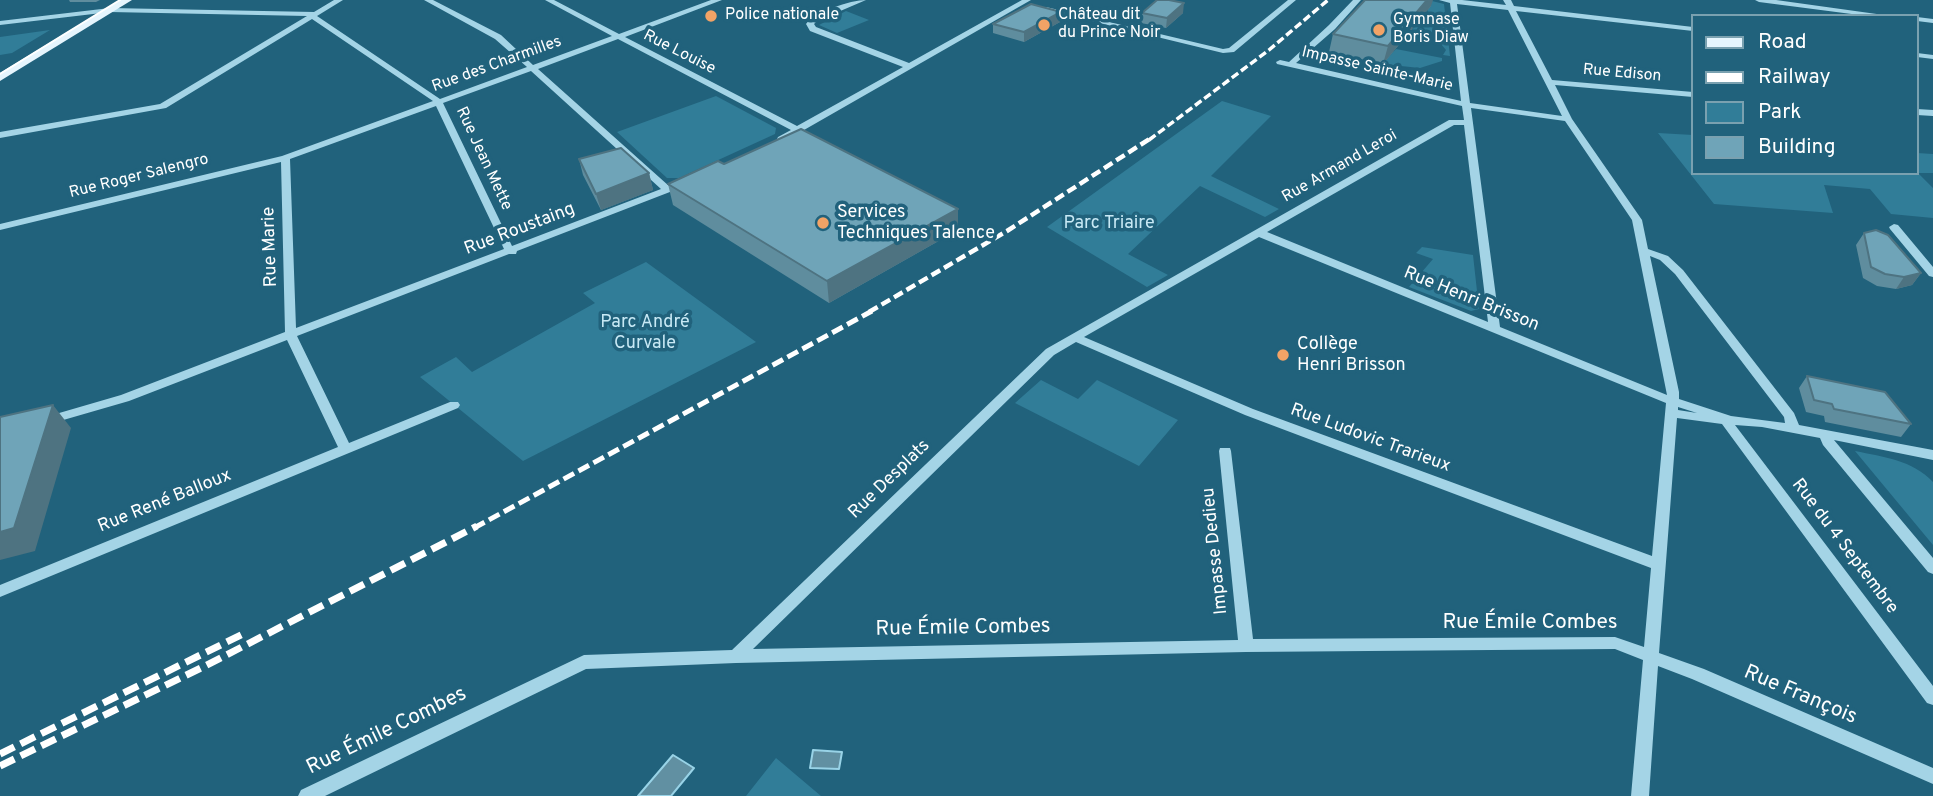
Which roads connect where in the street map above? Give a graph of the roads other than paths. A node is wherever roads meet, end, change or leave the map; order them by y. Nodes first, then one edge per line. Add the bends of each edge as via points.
1 (127, 0) edge
2 (339, 0) edge
3 (428, 0) edge
4 (549, 0) edge
5 (718, 0) edge
6 (862, 0) edge
7 (1007, 0) edge
8 (1292, 0) edge
9 (1357, 0) edge
10 (1443, 0) edge
11 (1759, 0) edge
12 (1453, 2) junction
13 (1029, 4) edge
14 (1509, 4) edge
15 (108, 5) edge
16 (85, 14) junction
17 (1871, 14) edge
18 (314, 15) junction
19 (0, 23) edge
20 (1692, 29) edge
21 (617, 37) junction
22 (1280, 62) dead end
23 (0, 65) edge
24 (1290, 65) junction
25 (909, 66) junction
26 (532, 67) junction
27 (0, 78) edge
28 (1548, 82) junction
29 (1692, 94) edge
30 (438, 101) junction
31 (1468, 105) junction
32 (1568, 119) junction
33 (1467, 123) junction
34 (797, 130) junction
35 (0, 135) edge
36 (818, 141) edge
37 (771, 144) edge
38 (285, 158) junction
39 (702, 176) edge
40 (668, 190) junction
41 (0, 227) edge
42 (1894, 227) dead end
43 (1257, 232) junction
44 (1645, 251) junction
45 (512, 252) junction
46 (1933, 274) edge
47 (1494, 328) junction
48 (291, 336) junction
49 (1074, 337) junction
50 (454, 405) dead end
51 (1672, 406) junction
52 (1726, 418) junction
53 (26, 426) edge
54 (1793, 428) junction
55 (1826, 435) junction
56 (345, 449) junction
57 (1225, 451) dead end
58 (1933, 456) edge
59 (1657, 564) junction
60 (1933, 568) edge
61 (0, 591) edge
62 (1246, 646) junction
63 (1649, 654) junction
64 (736, 656) junction
65 (1933, 698) edge
66 (1933, 776) edge
67 (310, 796) edge
68 (1640, 796) edge

1 - 15 main road
2 - 18 street
3 - 26 street via 498,37
4 - 21 street, Rue Louise
5 - 21 street, Rue des Charmilles
6 - 25 street via 810,24
7 - 13 street
8 - 13 street via 1231,50
9 - 24 street
10 - 12 street
11 - 17 street
12 - 14 street
12 - 31 street
13 - 25 street
14 - 20 street
14 - 28 street
15 - 16 main road
15 - 18 street
15 - 27 main road
16 - 19 street
16 - 23 main road
18 - 30 street, Rue Jean Mette
18 - 35 street via 163,106
21 - 26 street, Rue des Charmilles
21 - 34 street, Rue Louise
22 - 24 street, Impasse Sainte-Marie
24 - 31 street, Impasse Sainte-Marie
25 - 34 street
26 - 30 street, Rue des Charmilles
26 - 40 street
28 - 29 street, Rue Edison
28 - 32 street
30 - 38 street, Rue des Charmilles
30 - 45 street, Rue Jean Mette
31 - 32 street, Impasse Sainte-Marie
31 - 33 street
32 - 44 street via 1637,220
33 - 43 street, Rue Armand Leroi via 1452,122
33 - 47 street
34 - 36 street, Rue Louise
34 - 37 street
38 - 41 street, Rue Roger Salengro
38 - 48 street, Rue Marie
39 - 40 street, Rue Roustaing
40 - 45 street, Rue Roustaing
42 - 46 street
43 - 47 street, Rue Henri Brisson
43 - 49 street, Rue Armand Leroi
44 - 51 street
44 - 54 street via 1664,258 1679,272 1790,416
45 - 48 street, Rue Roustaing
47 - 51 street, Rue Henri Brisson
48 - 53 street, Rue Roustaing via 125,398
48 - 56 street
49 - 59 street, Rue Ludovic Trarieux via 1249,412
49 - 64 street, Rue Desplats via 1050,352
50 - 56 street, Rue René Balloux
51 - 52 street, Rue Henri Brisson via 1692,418
51 - 59 street
52 - 54 street, Rue Henri Brisson
52 - 65 street, Rue du 4 Septembre
54 - 55 street, Rue Henri Brisson
55 - 58 street, Rue Henri Brisson
55 - 60 street
56 - 61 street, Rue René Balloux
57 - 62 street, Impasse Dedieu
59 - 63 street
62 - 63 street, Rue Émile Combes via 1615,643
62 - 64 street, Rue Émile Combes
63 - 66 street, Rue François
63 - 68 street
64 - 67 street, Rue Émile Combes via 584,662

